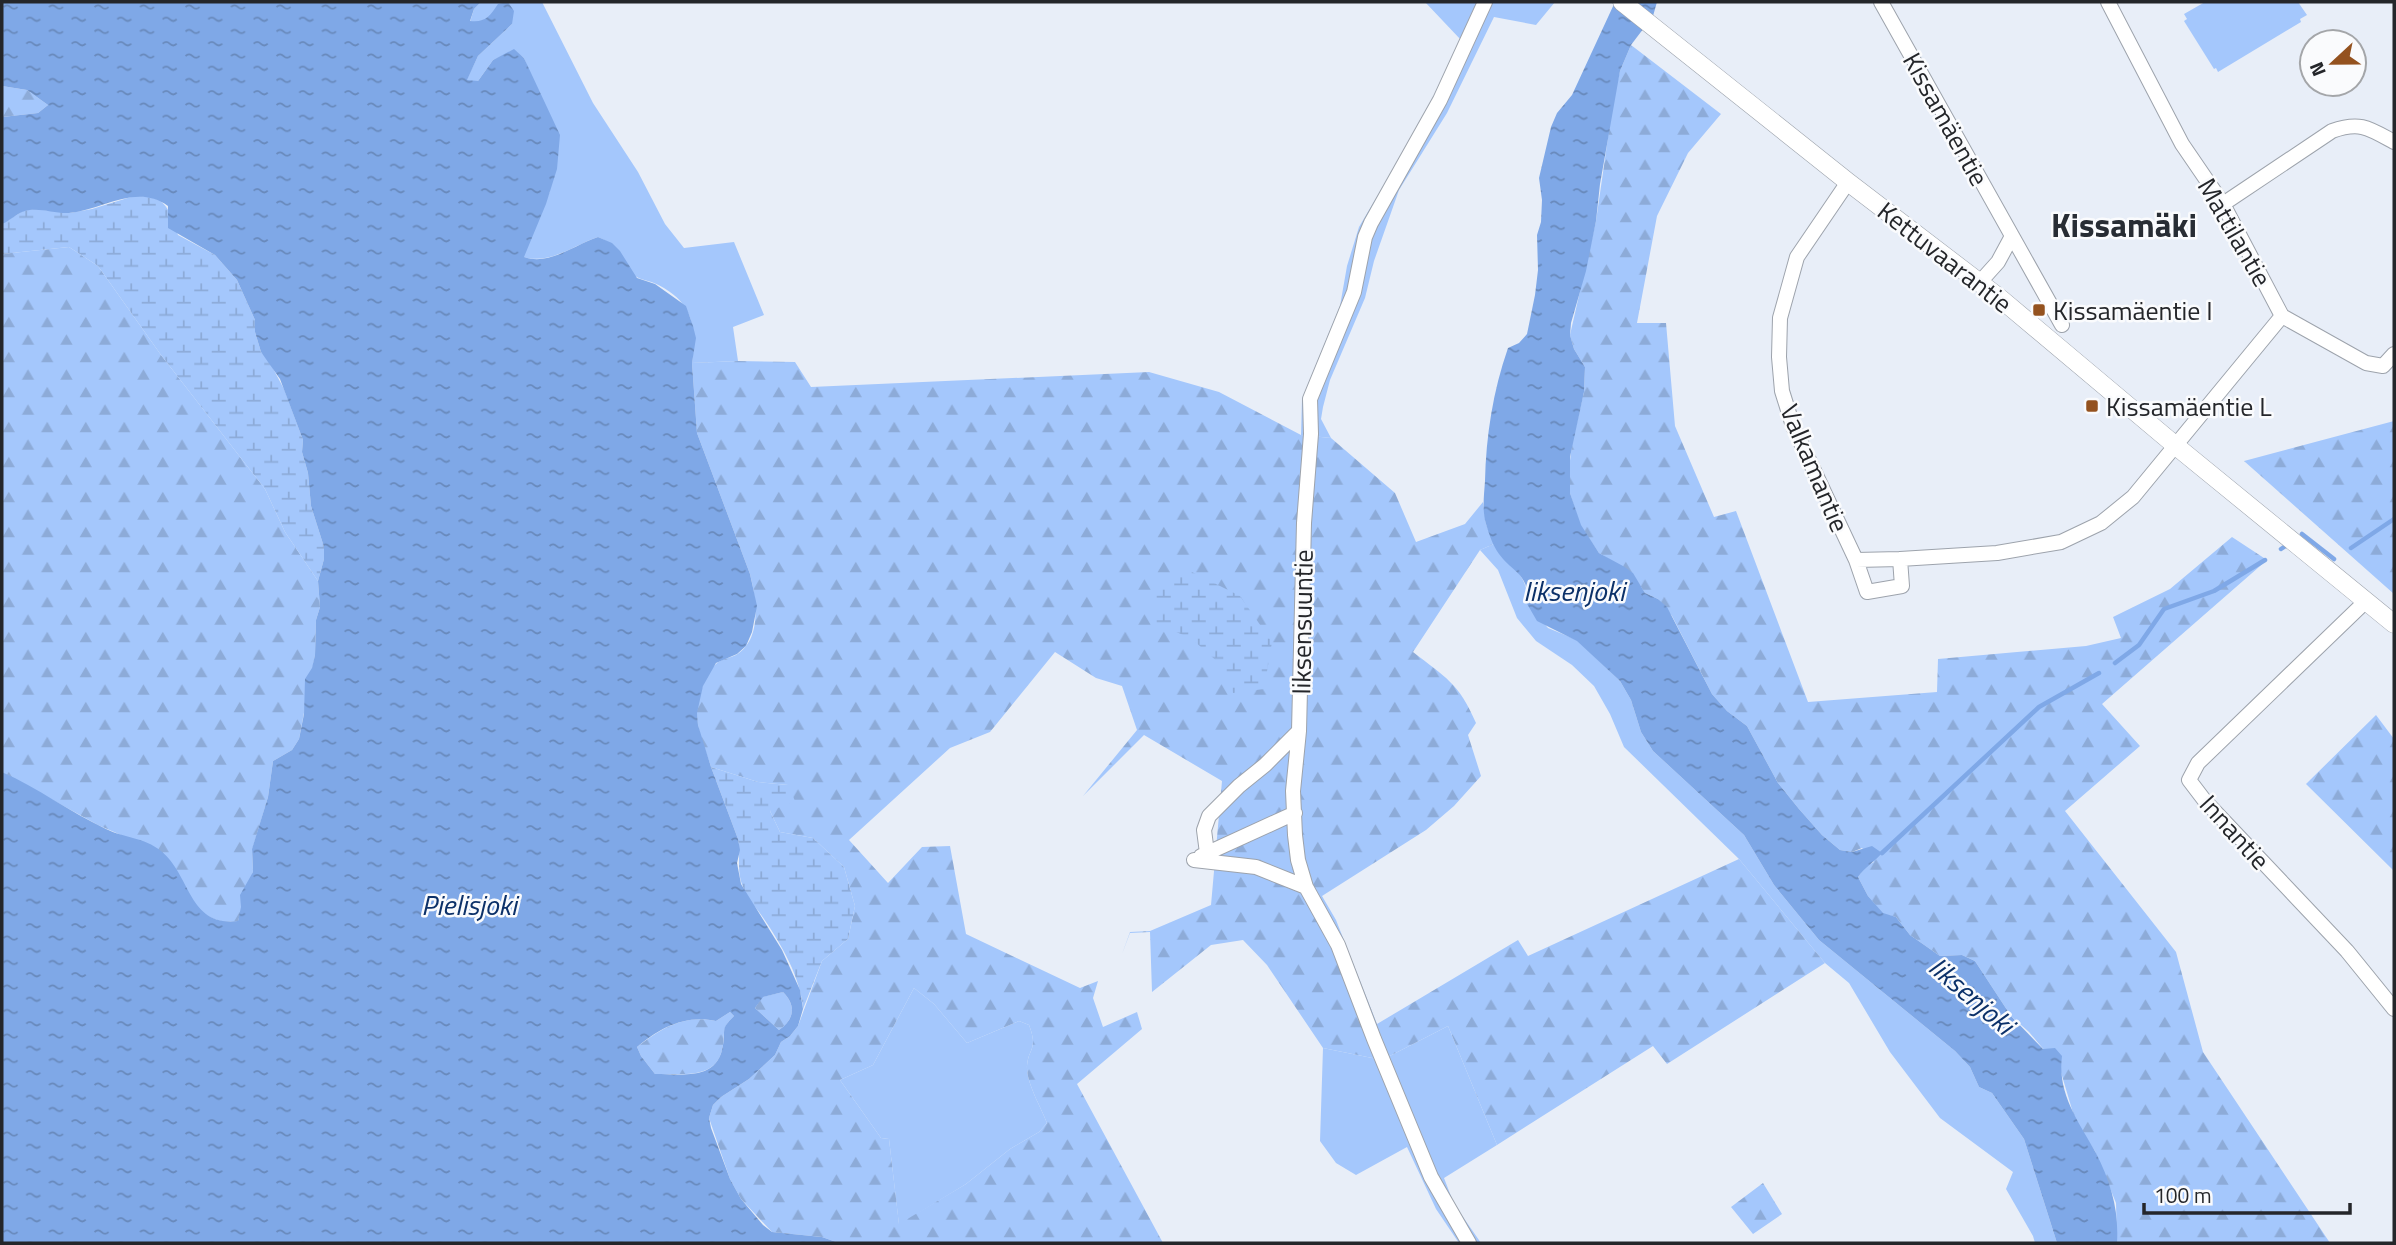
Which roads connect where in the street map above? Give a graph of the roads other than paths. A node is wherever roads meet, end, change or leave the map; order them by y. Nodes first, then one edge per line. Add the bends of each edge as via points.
1 (1485, 2) edge
2 (1622, 2) edge
3 (1881, 2) edge
4 (2108, 2) edge
5 (2394, 142) edge
6 (1848, 182) junction
7 (2223, 204) junction
8 (2012, 236) junction
9 (1980, 282) junction
10 (2282, 316) junction
11 (2062, 325) dead end
12 (2394, 354) edge
13 (2176, 446) junction
14 (1900, 559) junction
15 (1856, 560) junction
16 (2367, 601) junction
17 (2394, 624) edge
18 (1300, 731) junction
19 (1295, 813) junction
20 (1207, 853) junction
21 (1306, 887) junction
22 (2394, 1009) edge
23 (1469, 1243) edge

1 - 18 street, Iiksensuuntie via 1440,100 1371,223 1354,292 1310,400
2 - 6 street, Kettuvaarantie
3 - 8 street, Kissamäentie
4 - 7 street, Mattilantie via 2182,144
5 - 7 street via 2372,129 2350,124 2332,131
6 - 9 street, Kettuvaarantie
6 - 15 street, Valkamantie via 1797,257 1780,318 1779,357 1782,391 1793,426
7 - 10 street, Mattilantie
8 - 9 street
8 - 11 street, Kissamäentie
9 - 13 street, Kettuvaarantie
10 - 12 street via 2367,363 2383,366
10 - 13 street, Mattilantie
13 - 14 street, Valkamantie via 2133,497 2101,523 2061,542 1997,553
13 - 16 street, Kettuvaarantie
14 - 15 street, Valkamantie
14 - 15 street, Valkamantie via 1902,586 1867,592
16 - 17 street, Kettuvaarantie
16 - 22 street, Innantie via 2199,763 2189,779 2347,951
18 - 19 street, Iiksensuuntie
18 - 20 street via 1209,816 1204,830
19 - 20 street
19 - 21 street, Iiksensuuntie via 1294,835
20 - 21 street via 1194,860 1256,867
21 - 23 street, Iiksensuuntie via 1338,945 1431,1177

